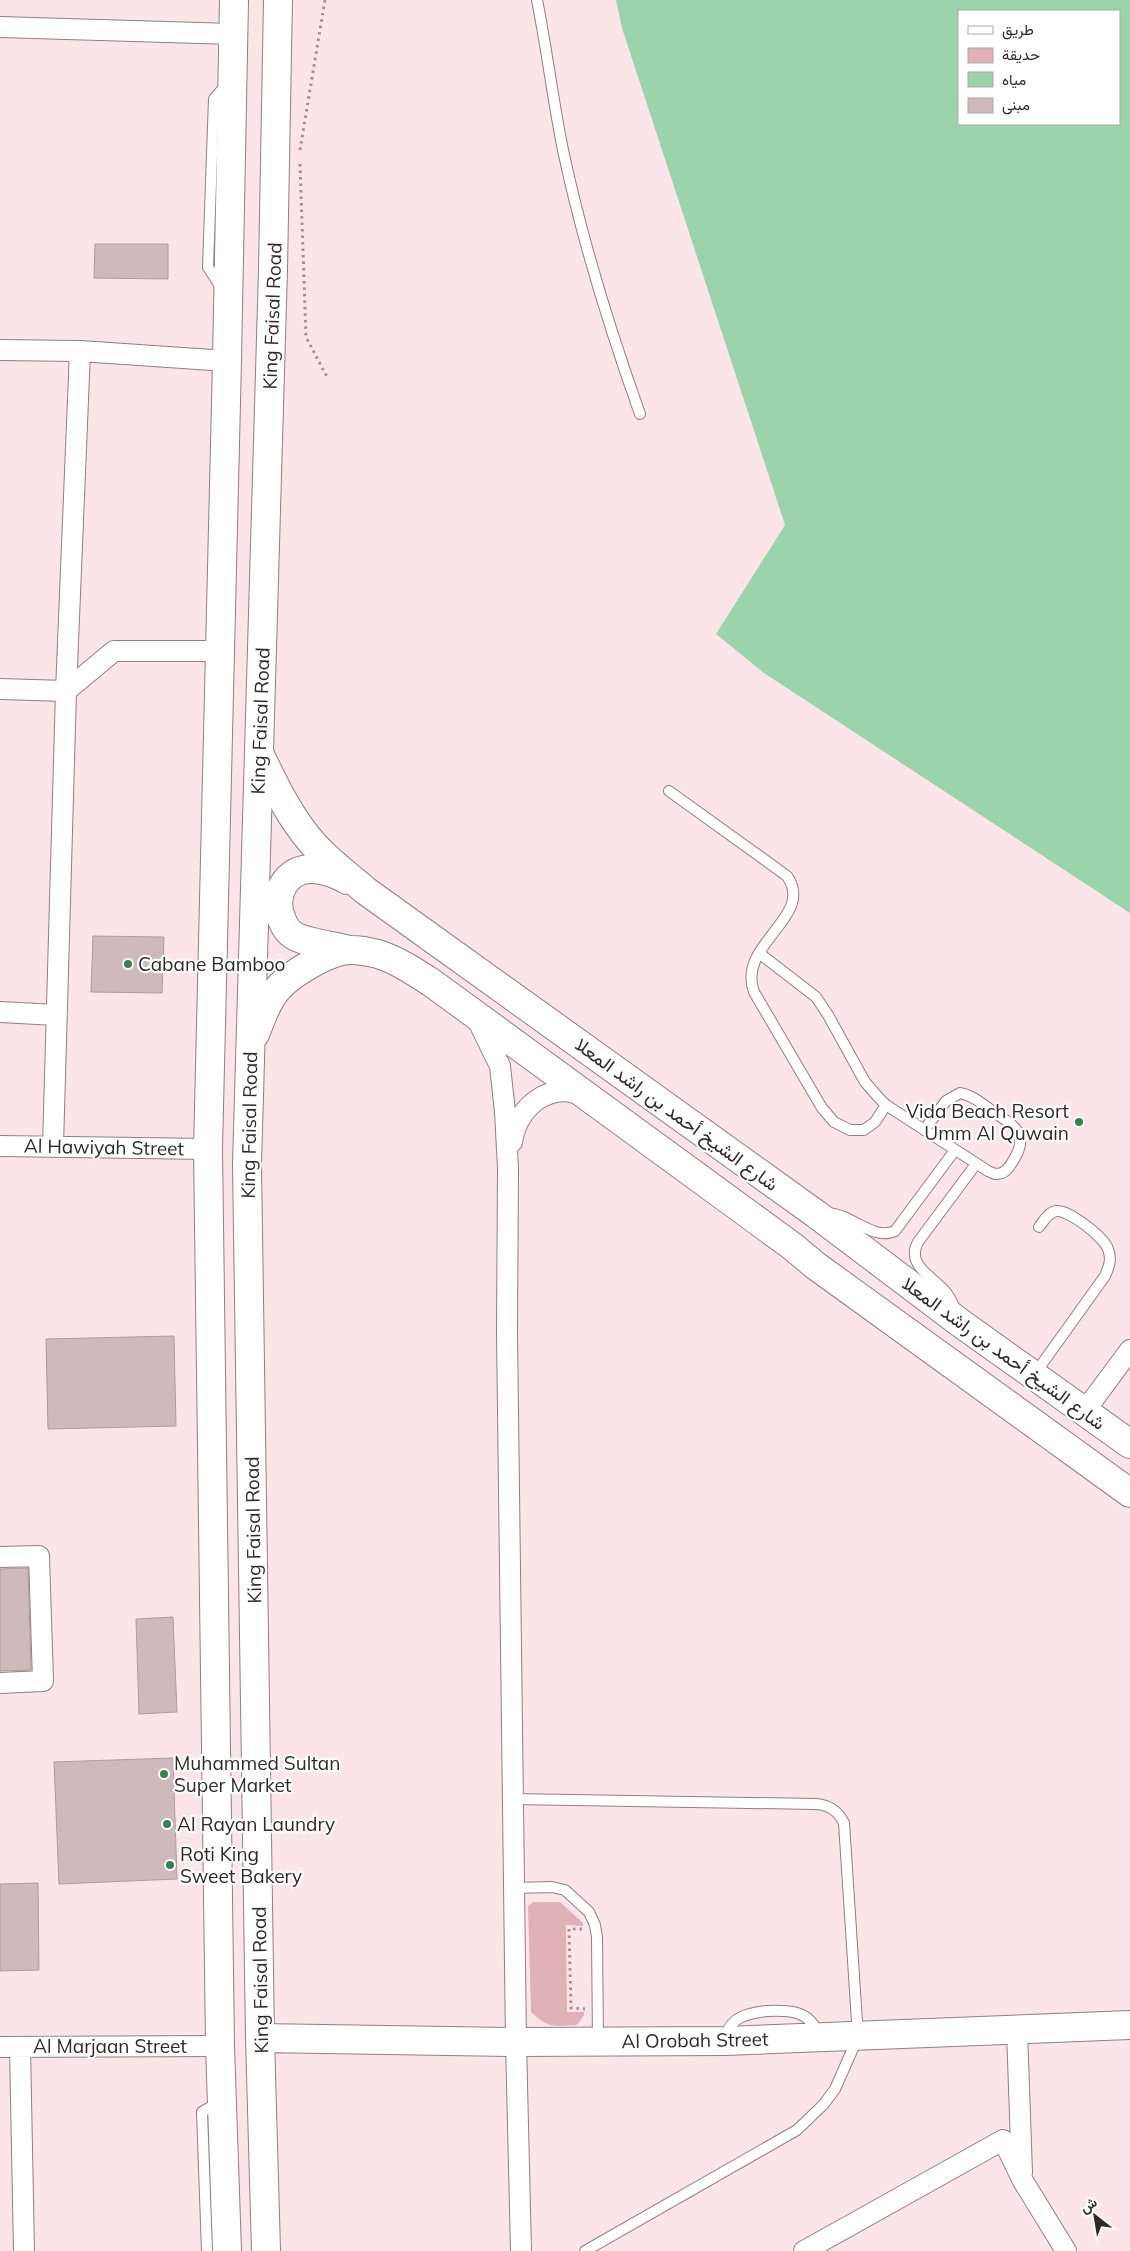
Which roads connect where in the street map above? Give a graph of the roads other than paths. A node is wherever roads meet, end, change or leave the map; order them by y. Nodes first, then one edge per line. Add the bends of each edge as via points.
1 (234, 0) edge
2 (278, 0) edge
3 (537, 0) edge
4 (0, 27) edge
5 (233, 34) junction
6 (0, 350) edge
7 (80, 351) junction
8 (227, 362) junction
9 (640, 414) dead end
10 (220, 652) junction
11 (0, 689) edge
12 (66, 691) junction
13 (259, 752) junction
14 (669, 791) dead end
15 (366, 891) junction
16 (350, 950) junction
17 (759, 953) junction
18 (0, 1012) edge
19 (474, 1014) junction
20 (56, 1015) junction
21 (250, 1049) junction
22 (588, 1096) junction
23 (886, 1105) junction
24 (924, 1130) junction
25 (0, 1146) edge
26 (53, 1146) junction
27 (208, 1149) junction
28 (955, 1150) junction
29 (976, 1164) junction
30 (508, 1168) junction
31 (816, 1214) junction
32 (1039, 1227) dead end
33 (959, 1322) junction
34 (1130, 1350) edge
35 (1034, 1376) junction
36 (1084, 1412) junction
37 (1130, 1444) edge
38 (1130, 1493) edge
39 (0, 1557) edge
40 (0, 1683) edge
41 (513, 1800) junction
42 (514, 1888) junction
43 (1130, 2025) edge
44 (1017, 2030) junction
45 (858, 2037) junction
46 (260, 2038) junction
47 (598, 2041) junction
48 (516, 2042) junction
49 (220, 2046) junction
50 (0, 2047) edge
51 (20, 2047) junction
52 (222, 2100) junction
53 (1023, 2181) junction
54 (24, 2251) edge
55 (207, 2251) edge
56 (227, 2251) edge
57 (266, 2251) edge
58 (521, 2251) edge
59 (584, 2251) edge
60 (804, 2251) edge
61 (1066, 2251) edge

1 - 5 main road, King Faisal Road
2 - 13 main road, King Faisal Road
3 - 9 lane via 551,88 578,217 614,340
4 - 5 street
5 - 8 main road, King Faisal Road
6 - 7 street
7 - 8 street
7 - 12 street
8 - 10 main road, King Faisal Road
10 - 12 street via 114,651
10 - 27 main road, King Faisal Road
11 - 12 street
12 - 20 street
13 - 15 main road, شارع الشيخ أحمد بن راشد المعلا via 302,831
13 - 21 main road, King Faisal Road
14 - 17 lane via 791,882 793,903
15 - 16 main road via 334,873 313,869 300,871 287,879 277,899 278,911 292,935
15 - 31 main road, شارع الشيخ أحمد بن راشد المعلا
16 - 19 main road, شارع الشيخ أحمد بن راشد المعلا via 378,955 406,966
16 - 21 main road, شارع الشيخ أحمد بن راشد المعلا via 324,957 295,974 275,991
17 - 23 lane via 816,997 865,1082
17 - 23 lane via 751,972 754,992 828,1116 850,1130 864,1130 875,1122
18 - 20 street
19 - 22 main road, شارع الشيخ أحمد بن راشد المعلا
19 - 30 street via 500,1066
20 - 26 street
21 - 46 main road, King Faisal Road via 247,1164
22 - 30 street via 566,1091 533,1102 521,1115 514,1131
22 - 38 main road, شارع الشيخ أحمد بن راشد المعلا
23 - 24 lane
24 - 28 lane
24 - 29 lane via 946,1101 960,1093 1015,1127 1021,1144 1008,1170 995,1174
25 - 26 street, Al Hawiyah Street
26 - 27 street, Al Hawiyah Street
27 - 49 main road, King Faisal Road
28 - 29 lane
28 - 31 lane via 899,1227 889,1233 877,1233 836,1213
29 - 33 lane via 918,1242 914,1254 918,1266 948,1295
30 - 41 street
31 - 33 main road, شارع الشيخ أحمد بن راشد المعلا
32 - 35 lane via 1048,1214 1063,1211 1101,1238 1110,1259 1105,1276
33 - 35 main road, شارع الشيخ أحمد بن راشد المعلا
34 - 36 street
35 - 36 main road, شارع الشيخ أحمد بن راشد المعلا
36 - 37 main road, شارع الشيخ أحمد بن راشد المعلا
39 - 40 street via 39,1556 43,1681
41 - 42 street
41 - 45 lane via 816,1804 836,1812 845,1831
42 - 47 lane via 565,1890 589,1912 597,1937
42 - 48 street
43 - 44 main road, Al Orobah Street
44 - 45 main road, Al Orobah Street
44 - 53 street
45 - 47 main road, Al Orobah Street
45 - 59 lane via 835,2089 797,2130
46 - 48 main road, Al Orobah Street
46 - 57 main road, King Faisal Road
47 - 48 main road, Al Orobah Street
48 - 58 street
49 - 51 street, Al Marjaan Street
49 - 52 main road, King Faisal Road
50 - 51 street, Al Marjaan Street
51 - 54 street
52 - 55 lane via 202,2112
52 - 56 main road, King Faisal Road
53 - 60 street via 1003,2140
53 - 61 street

